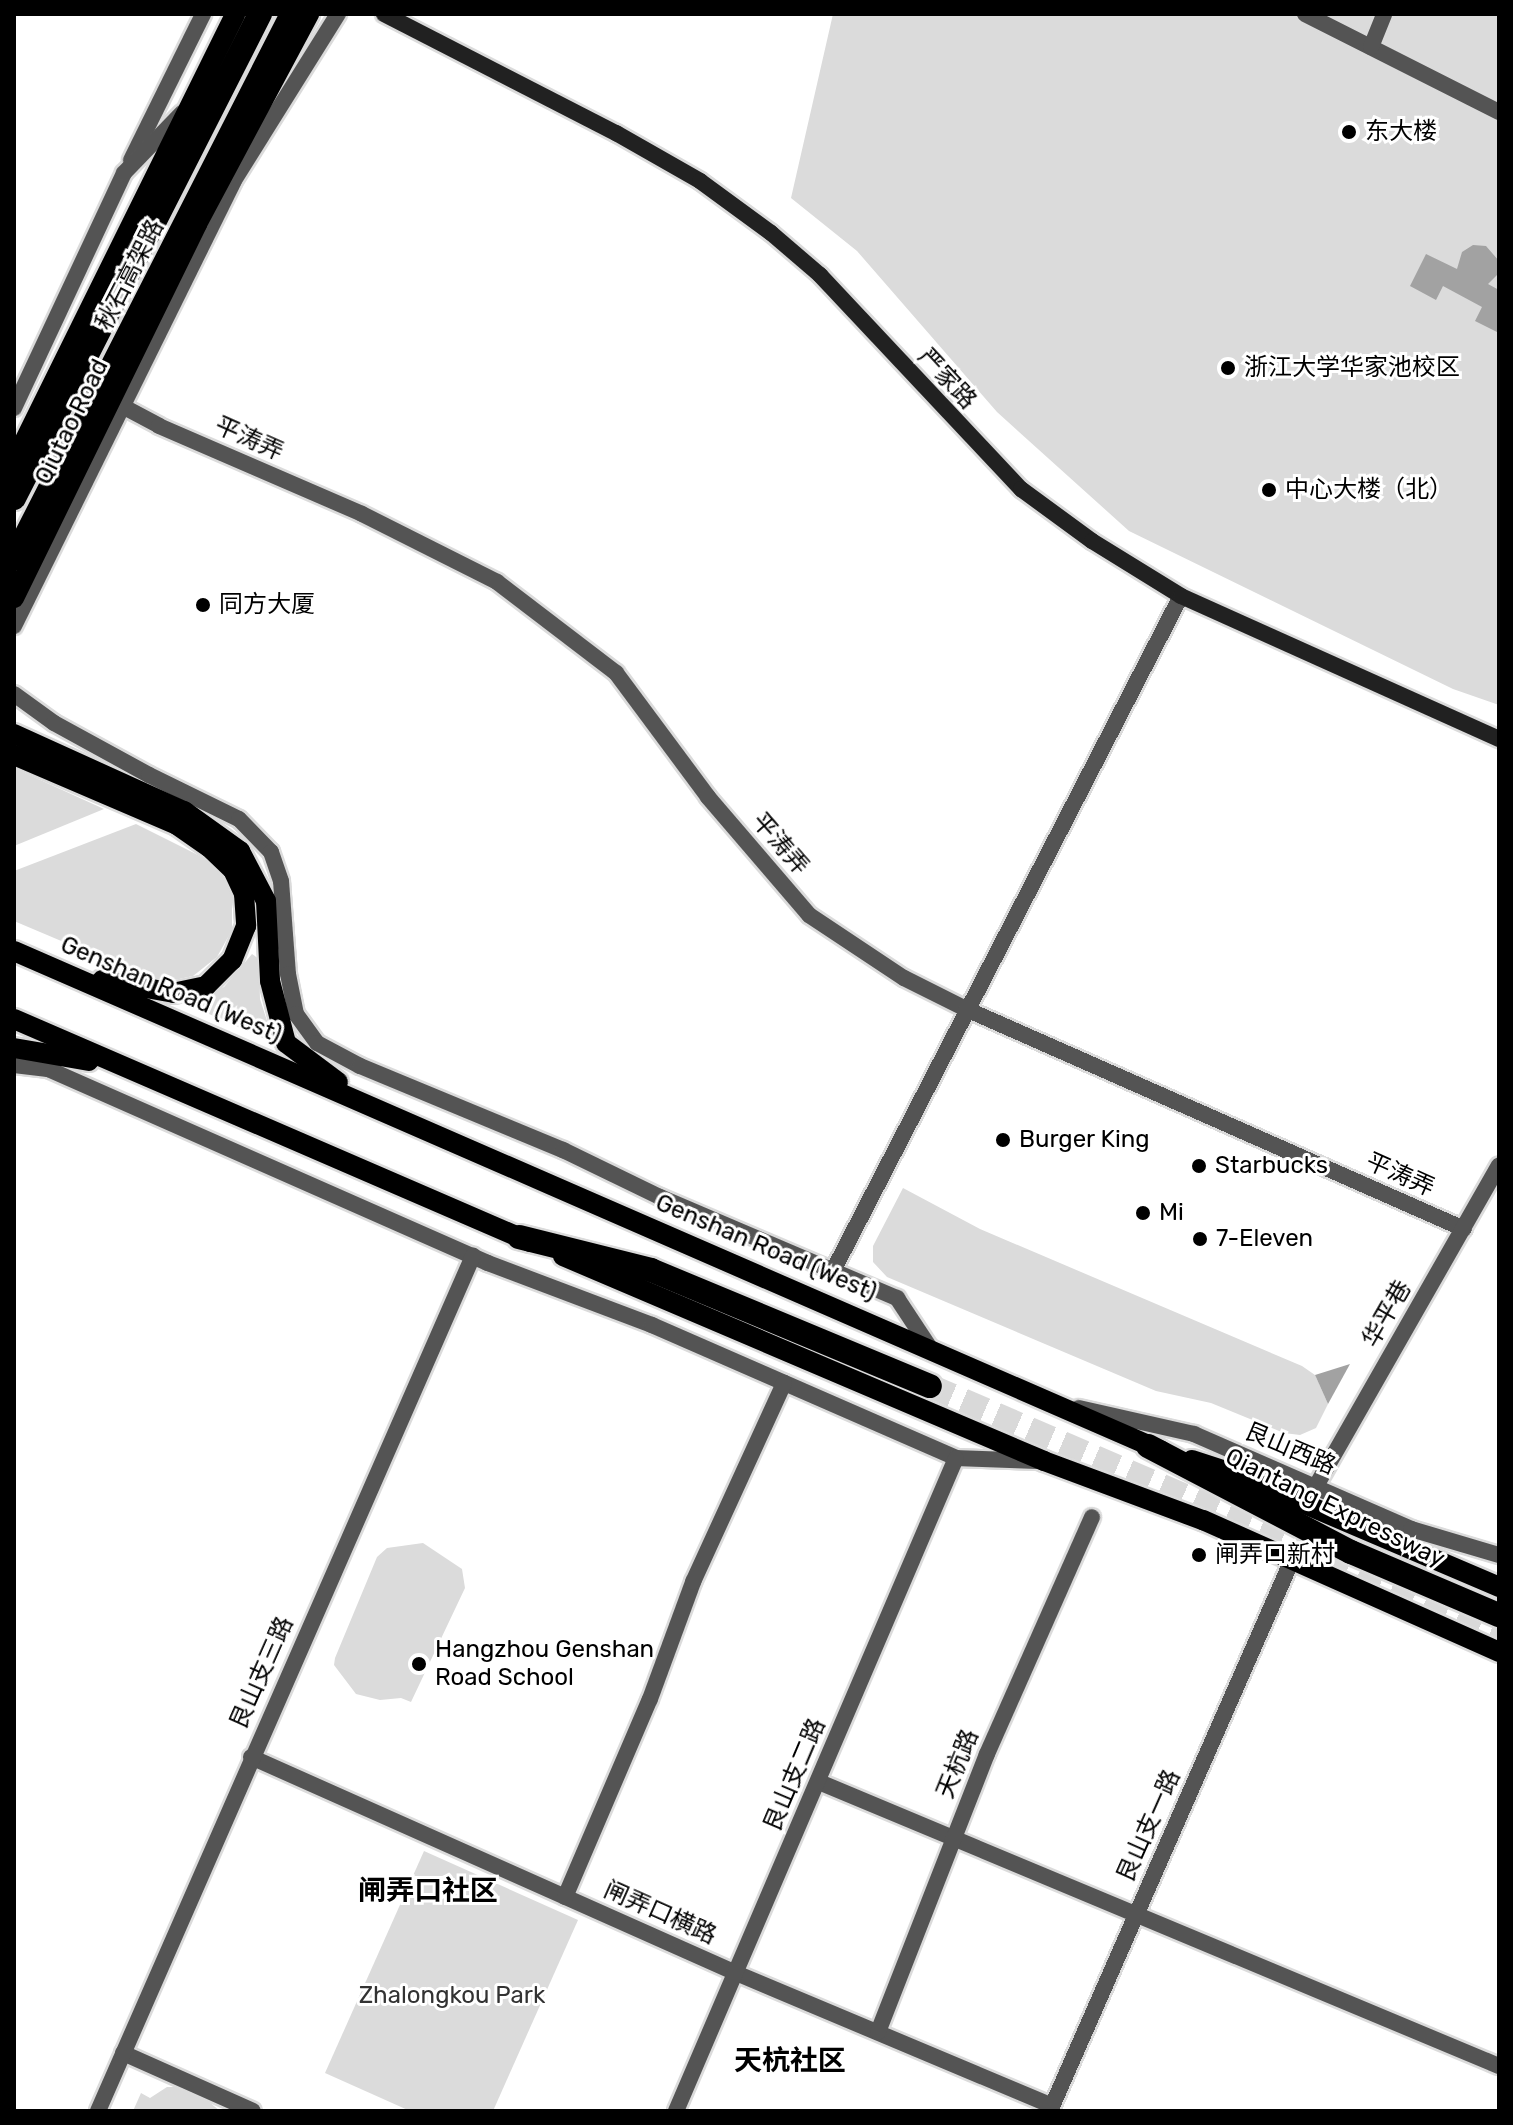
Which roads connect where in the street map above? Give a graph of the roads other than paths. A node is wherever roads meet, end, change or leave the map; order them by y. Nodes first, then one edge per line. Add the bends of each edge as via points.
1 (203, 14) edge
2 (235, 14) edge
3 (260, 14) edge
4 (292, 14) edge
5 (309, 14) edge
6 (338, 14) edge
7 (384, 14) edge
8 (1305, 14) edge
9 (1384, 14) edge
10 (1371, 47) junction
11 (189, 107) junction
12 (1499, 112) edge
13 (124, 173) junction
14 (124, 407) junction
15 (14, 408) edge
16 (14, 462) edge
17 (14, 498) edge
18 (14, 559) edge
19 (1181, 596) junction
20 (14, 598) edge
21 (14, 626) edge
22 (14, 694) edge
23 (14, 734) edge
24 (1499, 739) edge
25 (14, 755) edge
26 (14, 951) edge
27 (69, 974) junction
28 (966, 1009) junction
29 (14, 1019) edge
30 (14, 1048) edge
31 (14, 1065) edge
32 (141, 1075) junction
33 (363, 1101) junction
34 (1499, 1165) edge
35 (1464, 1229) junction
36 (519, 1237) junction
37 (473, 1256) junction
38 (833, 1271) junction
39 (930, 1348) junction
40 (784, 1383) junction
41 (930, 1386) tunnel mouth
42 (1057, 1403) junction
43 (1148, 1446) junction
44 (956, 1458) junction
45 (1044, 1461) junction
46 (1316, 1486) junction
47 (1092, 1517) dead end
48 (1416, 1549) junction
49 (1499, 1555) edge
50 (1292, 1560) junction
51 (1499, 1572) edge
52 (1499, 1587) edge
53 (1499, 1615) edge
54 (1499, 1652) edge
55 (251, 1757) junction
56 (819, 1782) junction
57 (954, 1838) junction
58 (565, 1897) junction
59 (1136, 1915) junction
60 (736, 1973) junction
61 (878, 2032) junction
62 (123, 2053) junction
63 (1499, 2066) edge
64 (1051, 2108) edge
65 (98, 2111) edge
66 (253, 2111) edge
67 (676, 2111) edge

1 - 13 street
2 - 11 main road, Qiutao Road
3 - 17 highway, 秋石高架路
4 - 18 highway, 秋石高架路
5 - 20 main road, Qiutao Road via 197,224
6 - 14 street via 233,182
7 - 19 street, 严家路 via 700,181 820,275 1021,489
8 - 10 street
9 - 10 street
10 - 12 street
11 - 13 street
11 - 16 main road, Qiutao Road
13 - 15 street
14 - 21 street
14 - 28 street, 平涛弄 via 362,514 497,582 616,673 708,797 809,915 904,978
19 - 24 street, 严家路
19 - 28 street
22 - 38 street via 54,723 239,819 271,852 281,881 296,1014 317,1043
23 - 33 main road via 184,811 240,851 266,901 270,981 286,1043
25 - 27 main road via 177,825 233,870 244,894 246,926 232,960 206,986 174,993
26 - 27 main road, Genshan Road (West)
27 - 33 main road, Genshan Road (West)
28 - 35 street, 平涛弄
28 - 38 street
29 - 32 main road
30 - 32 main road
31 - 37 street via 48,1069
32 - 36 main road
33 - 39 main road, Genshan Road (West)
34 - 35 street, 华平巷
35 - 46 street, 华平巷
36 - 41 highway via 651,1270
36 - 45 main road
37 - 40 street
37 - 55 street, 艮山支三路
38 - 39 street via 897,1298
39 - 42 main road, Genshan Road (West)
40 - 44 street
40 - 58 street via 699,1567 650,1699
42 - 43 main road, Genshan Road (West)
42 - 46 street, 艮山西路 via 1194,1434
43 - 48 main road, Genshan Road (West) via 1232,1473
43 - 53 highway, Qiantang Expressway via 1351,1552
44 - 45 street
44 - 56 street, 艮山支二路
45 - 50 main road via 1203,1520
46 - 49 street, 艮山西路 via 1411,1529
47 - 57 street, 天杭路
48 - 51 main road
48 - 52 main road, Genshan Road (West)
50 - 54 main road
50 - 59 street, 艮山支一路
55 - 58 street, 闸弄口横路
55 - 62 street, 艮山支三路
56 - 57 street
56 - 60 street, 艮山支二路
57 - 59 street
57 - 61 street, 天杭路
58 - 60 street, 闸弄口横路
59 - 63 street
59 - 64 street, 艮山支一路
60 - 61 street, 闸弄口横路
60 - 67 street, 艮山支二路
61 - 64 street, 闸弄口横路
62 - 65 street, 艮山支三路
62 - 66 street

